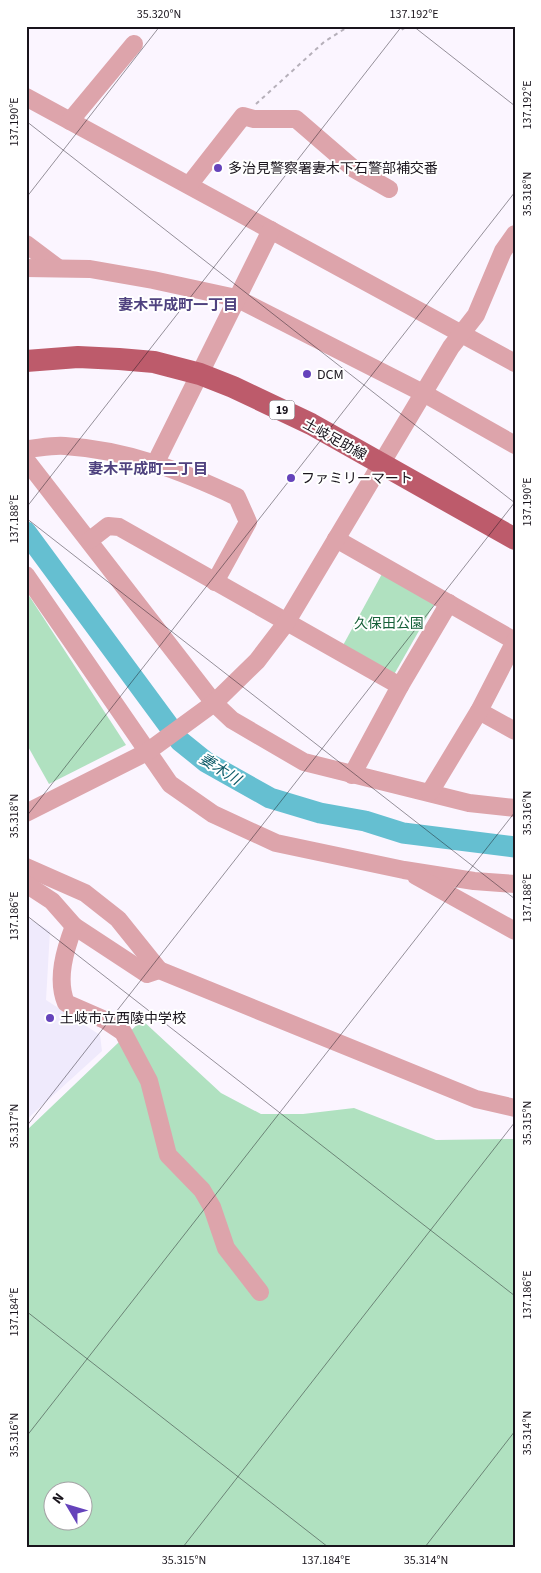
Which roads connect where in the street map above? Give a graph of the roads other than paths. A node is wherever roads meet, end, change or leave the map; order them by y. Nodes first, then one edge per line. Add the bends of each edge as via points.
1 (134, 44) dead end
2 (26, 98) edge
3 (70, 121) junction
4 (189, 185) junction
5 (389, 189) dead end
6 (270, 230) junction
7 (515, 234) edge
8 (26, 244) edge
9 (26, 268) edge
10 (58, 268) junction
11 (236, 298) junction
12 (462, 334) junction
13 (26, 360) edge
14 (515, 363) edge
15 (200, 374) junction
16 (424, 394) junction
17 (515, 445) edge
18 (26, 450) edge
19 (26, 460) edge
20 (156, 462) junction
21 (381, 464) junction
22 (336, 539) junction
23 (515, 539) edge
24 (90, 540) junction
25 (26, 575) edge
26 (216, 582) junction
27 (449, 603) junction
28 (286, 623) junction
29 (515, 641) edge
30 (400, 686) junction
31 (214, 703) junction
32 (479, 711) junction
33 (515, 731) edge
34 (147, 752) junction
35 (352, 775) junction
36 (430, 792) junction
37 (515, 808) edge
38 (26, 813) edge
39 (26, 866) edge
40 (404, 870) junction
41 (26, 884) edge
42 (515, 884) edge
43 (74, 926) junction
44 (515, 931) edge
45 (159, 970) junction
46 (515, 1108) edge
47 (260, 1292) dead end

1 - 3 street
2 - 3 street
3 - 4 street
4 - 5 street via 243,116 296,120 354,169
4 - 6 street
6 - 11 street
6 - 12 street
7 - 12 street via 503,251 476,315
8 - 10 street
9 - 10 street
10 - 11 street via 90,269
11 - 15 street
11 - 16 street
12 - 14 street
12 - 16 street
13 - 15 main road, 土岐足助線 / 19 via 119,359 154,362
15 - 20 street
15 - 21 main road, 土岐足助線 / 19 via 311,424
16 - 17 street
16 - 21 street
18 - 20 street via 63,446
19 - 24 street
20 - 26 street via 237,497 248,522
21 - 22 street
21 - 23 main road, 土岐足助線 / 19
22 - 27 street
22 - 28 street
24 - 26 street via 108,526 119,527
24 - 31 street
25 - 34 street
26 - 28 street
27 - 29 street
27 - 30 street
28 - 30 street
28 - 31 street via 257,661
29 - 32 street
30 - 35 street
31 - 34 street
31 - 35 street via 232,720 304,762
32 - 33 street
32 - 36 street
34 - 38 street
34 - 40 street via 170,784 213,814 276,843
35 - 36 street
36 - 37 street via 469,803
39 - 45 street via 85,893 118,919
40 - 42 street
40 - 44 street
41 - 43 street via 52,901
43 - 45 street via 147,974
43 - 47 street via 67,945 60,989 66,1003 105,1020 123,1032 149,1081 168,1155 202,1190 212,1207 226,1248
45 - 46 street via 476,1099

